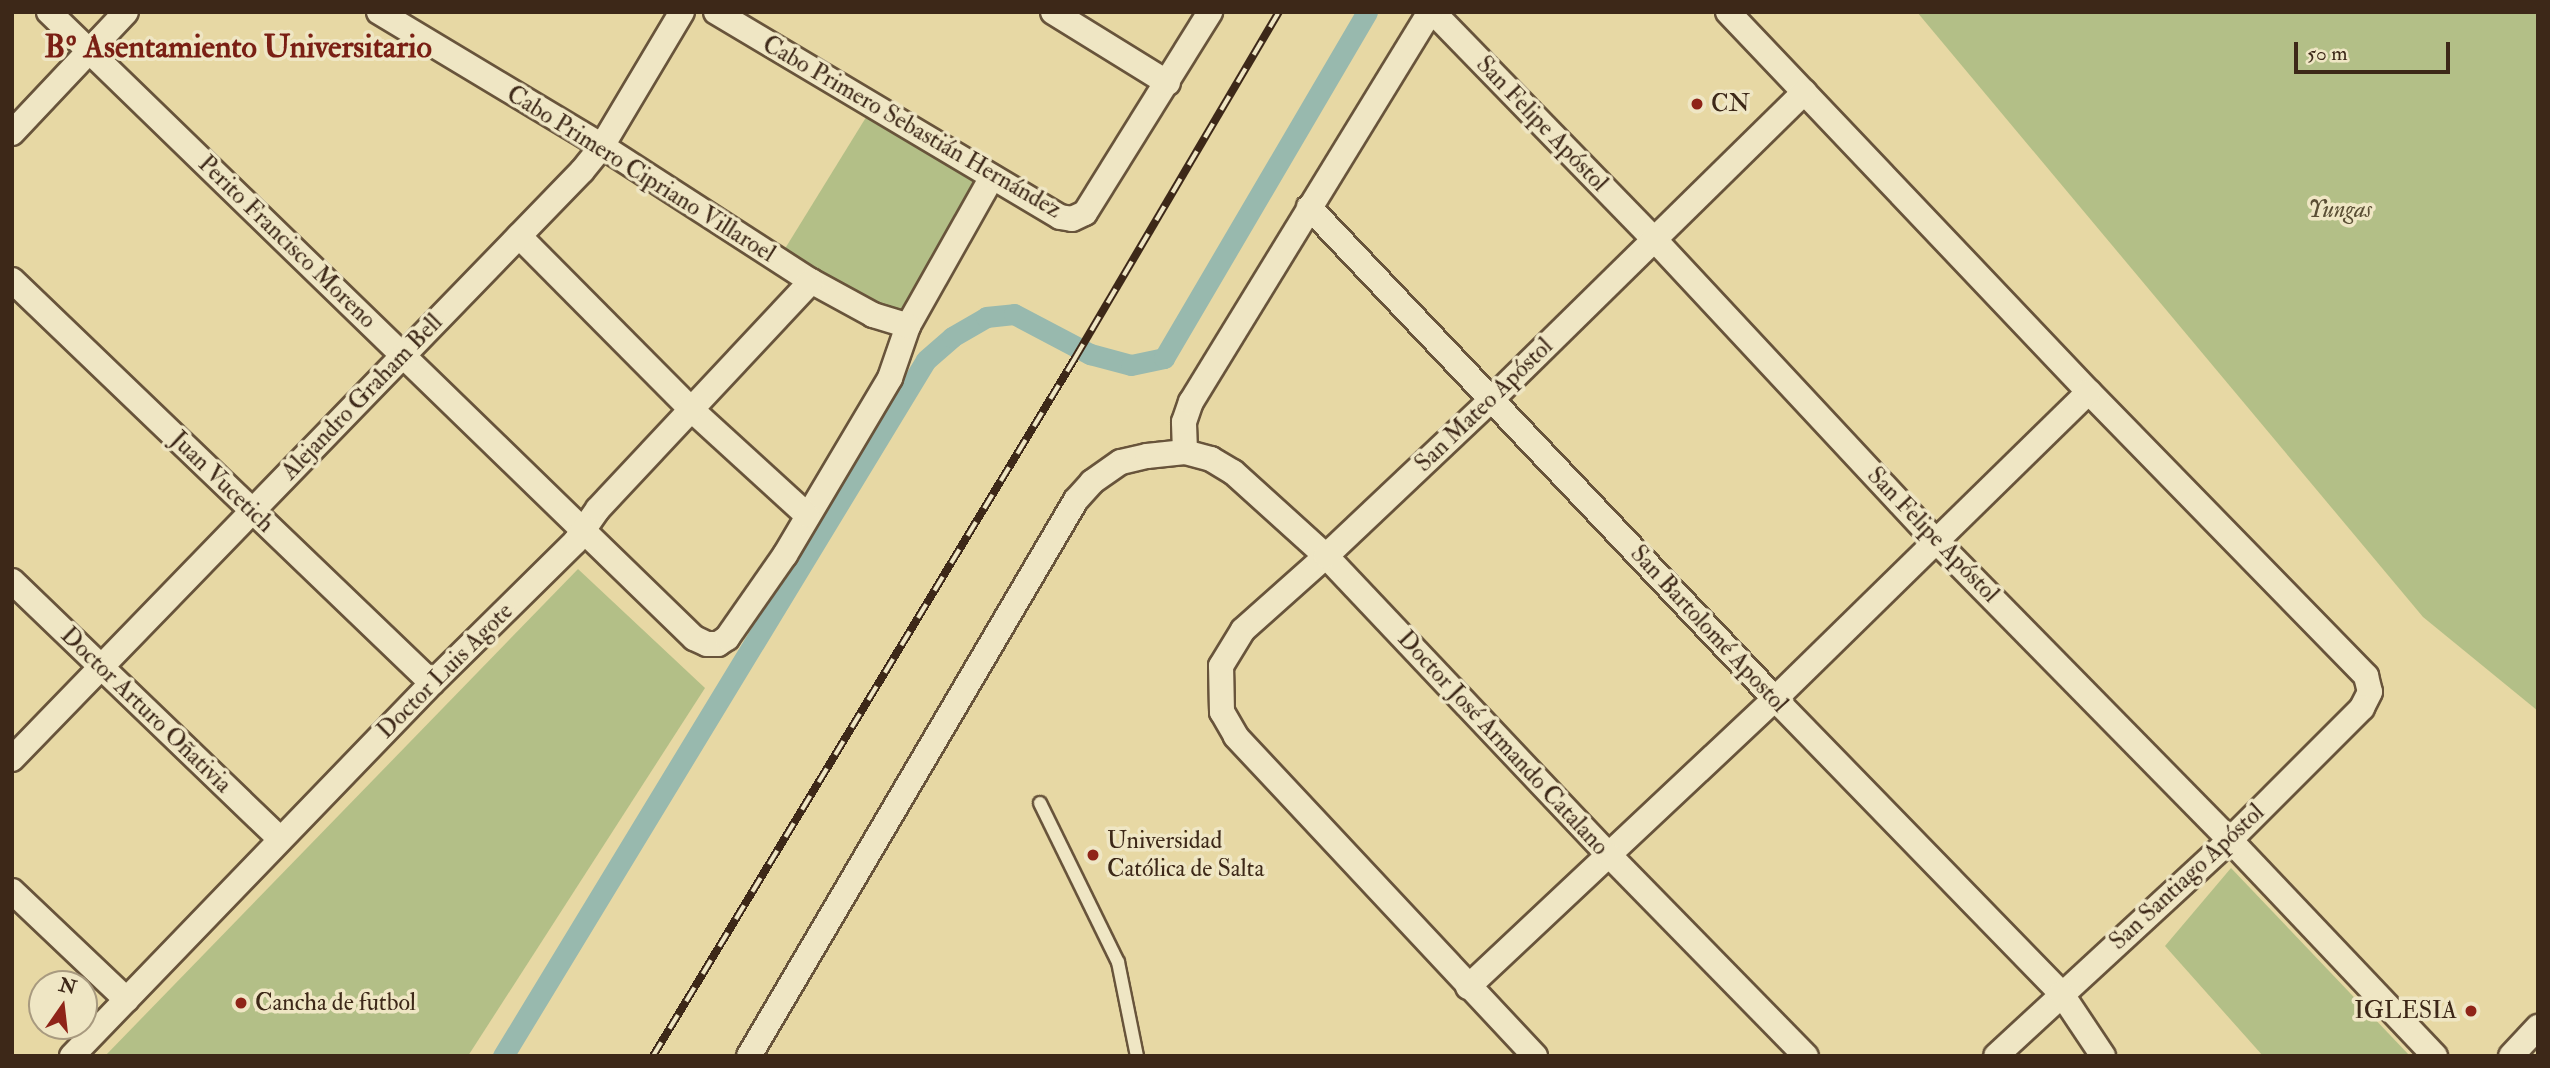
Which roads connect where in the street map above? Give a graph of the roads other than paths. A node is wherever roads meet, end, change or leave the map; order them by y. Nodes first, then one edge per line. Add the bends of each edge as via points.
1 (48, 12) edge
2 (126, 12) edge
3 (379, 12) edge
4 (682, 12) edge
5 (716, 12) edge
6 (1053, 12) edge
7 (1210, 12) edge
8 (1431, 12) edge
9 (1728, 12) edge
10 (89, 52) junction
11 (1168, 83) junction
12 (1804, 92) junction
13 (12, 133) edge
14 (601, 146) junction
15 (992, 177) junction
16 (1309, 206) junction
17 (519, 236) junction
18 (1654, 239) junction
19 (12, 279) edge
20 (811, 281) junction
21 (908, 326) junction
22 (404, 354) junction
23 (2089, 391) junction
24 (1492, 398) junction
25 (693, 411) junction
26 (1185, 452) junction
27 (251, 510) junction
28 (807, 515) junction
29 (583, 530) junction
30 (1937, 542) junction
31 (1326, 556) junction
32 (12, 581) edge
33 (102, 665) junction
34 (432, 682) junction
35 (1775, 699) junction
36 (12, 759) edge
37 (1040, 803) dead end
38 (280, 839) junction
39 (2230, 840) junction
40 (1610, 856) junction
41 (12, 891) edge
42 (1468, 987) junction
43 (2062, 993) junction
44 (127, 1000) junction
45 (2538, 1027) edge
46 (72, 1056) edge
47 (749, 1056) edge
48 (1137, 1056) edge
49 (1535, 1056) edge
50 (1806, 1056) edge
51 (1996, 1056) edge
52 (2103, 1056) edge
53 (2435, 1056) edge
54 (2511, 1056) edge

1 - 10 street, Perito Francisco Moreno
2 - 10 street
3 - 14 street, Cabo Primero Cipriano Villaroel
4 - 14 street, Alejandro Graham Bell
5 - 15 street, Cabo Primero Sebastián Hernández
6 - 11 street
7 - 11 street
8 - 16 street
8 - 18 street, San Felipe Apóstol
9 - 12 street
10 - 13 street
10 - 22 street, Perito Francisco Moreno
11 - 15 street, Cabo Primero Sebastián Hernández via 1085,213 1072,219 1060,217
12 - 18 street, San Mateo Apóstol
12 - 23 street
14 - 17 street, Alejandro Graham Bell
14 - 20 street, Cabo Primero Cipriano Villaroel
15 - 21 street
16 - 24 street, San Bartolomé Apostol
16 - 26 street via 1191,402 1184,422
17 - 22 street, Alejandro Graham Bell
17 - 25 street
18 - 24 street, San Mateo Apóstol
18 - 30 street, San Felipe Apóstol
19 - 27 street, Juan Vucetich
20 - 21 street, Cabo Primero Cipriano Villaroel via 873,315
20 - 25 street, Doctor Luis Agote
21 - 28 street via 890,378
22 - 27 street, Alejandro Graham Bell
22 - 29 street, Perito Francisco Moreno
23 - 30 street
23 - 39 street, San Santiago Apóstol via 2366,676 2370,692 2362,708
24 - 31 street, San Mateo Apóstol
24 - 35 street, San Bartolomé Apostol
25 - 28 street
25 - 29 street, Doctor Luis Agote
26 - 31 street, Doctor José Armando Catalano via 1211,459 1233,472
26 - 47 street via 1121,462 1076,500
27 - 33 street, Alejandro Graham Bell
27 - 34 street, Juan Vucetich
28 - 29 street, Perito Francisco Moreno via 737,625 718,644 694,638
29 - 34 street, Doctor Luis Agote
30 - 35 street
30 - 39 street, San Felipe Apóstol
31 - 40 street, Doctor José Armando Catalano
31 - 42 street, San Mateo Apóstol via 1242,629 1229,648 1221,666 1222,712 1236,736
32 - 33 street, Doctor Arturo Oñativia
33 - 36 street, Alejandro Graham Bell
33 - 38 street, Doctor Arturo Oñativia
34 - 38 street, Doctor Luis Agote
35 - 40 street
35 - 43 street, San Bartolomé Apostol
37 - 48 lane via 1118,962
38 - 44 street, Doctor Luis Agote
39 - 43 street, San Santiago Apóstol
39 - 53 street, San Felipe Apóstol
40 - 42 street
40 - 50 street, Doctor José Armando Catalano
41 - 44 street
42 - 49 street, San Mateo Apóstol
43 - 51 street, San Santiago Apóstol
43 - 52 street, San Bartolomé Apostol
44 - 46 street, Doctor Luis Agote
45 - 54 street

